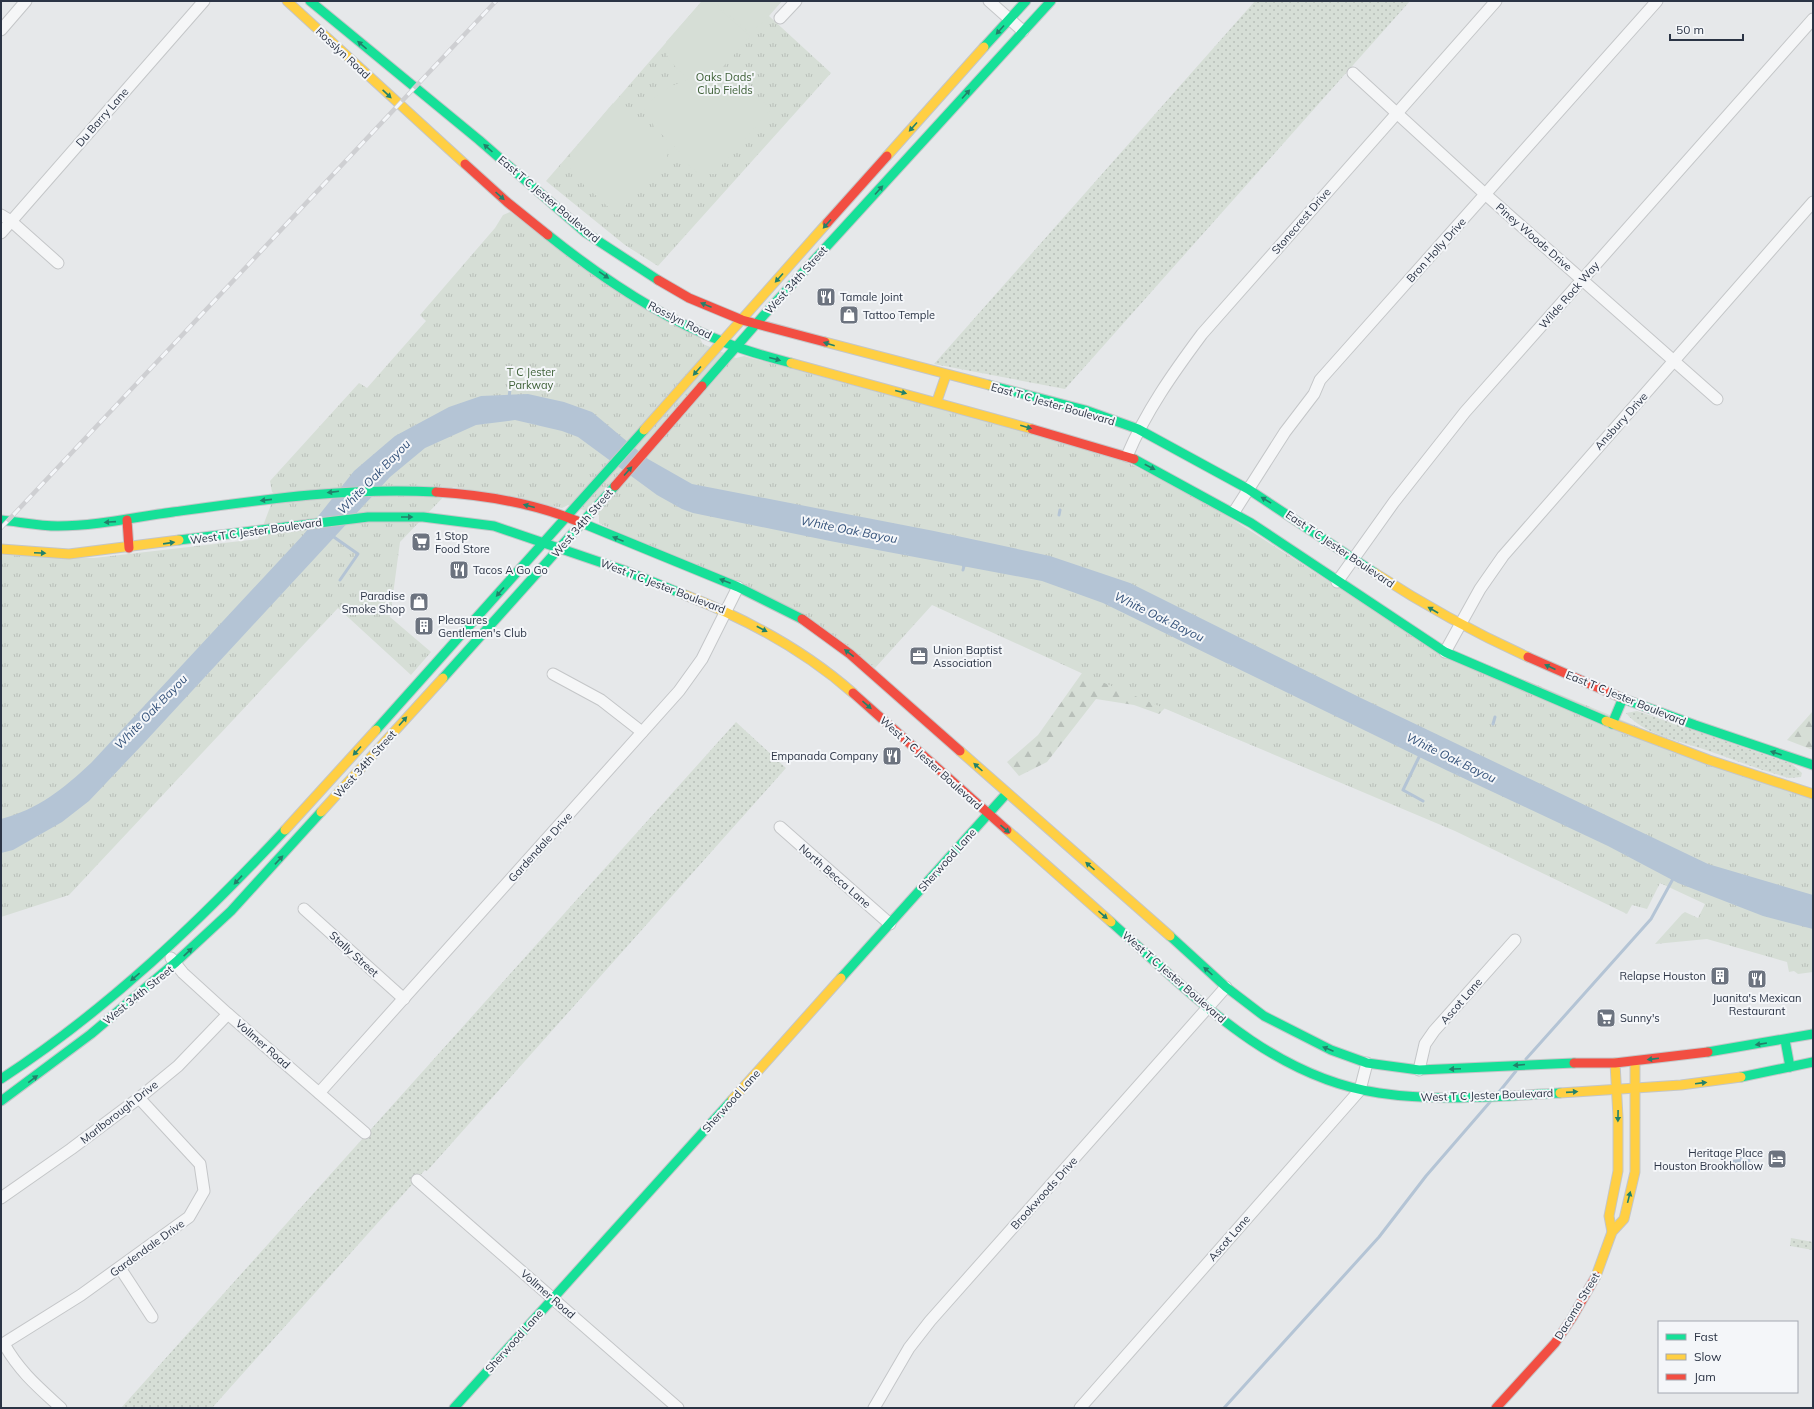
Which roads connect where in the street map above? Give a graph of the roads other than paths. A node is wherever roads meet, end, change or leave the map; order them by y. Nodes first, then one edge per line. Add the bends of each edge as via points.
1 (26, 1) edge
2 (204, 1) edge
3 (287, 1) edge
4 (311, 1) edge
5 (796, 1) edge
6 (989, 1) edge
7 (1026, 1) edge
8 (1051, 1) edge
9 (1496, 1) edge
10 (1657, 1) edge
11 (300, 13) junction
12 (780, 18) dead end
13 (1010, 19) junction
14 (1813, 19) edge
15 (1, 30) edge
16 (1024, 31) junction
17 (1353, 73) dead end
18 (415, 87) joint
19 (1396, 113) junction
20 (456, 121) junction
21 (438, 140) junction
22 (856, 191) junction
23 (1485, 194) junction
24 (868, 202) junction
25 (1813, 202) edge
26 (1, 215) edge
27 (11, 221) junction
28 (1, 233) edge
29 (586, 233) junction
30 (570, 253) junction
31 (58, 263) dead end
32 (1583, 279) junction
33 (742, 320) junction
34 (758, 323) junction
35 (723, 342) junction
36 (738, 347) junction
37 (1674, 361) junction
38 (946, 375) junction
39 (1717, 399) dead end
40 (937, 401) junction
41 (1138, 429) junction
42 (1127, 456) junction
43 (1248, 489) junction
44 (425, 491) junction
45 (424, 510) junction
46 (1234, 512) junction
47 (567, 517) junction
48 (1, 520) edge
49 (127, 520) junction
50 (582, 523) junction
51 (544, 542) junction
52 (129, 548) junction
53 (561, 548) junction
54 (1, 550) edge
55 (1353, 559) junction
56 (1337, 582) junction
57 (738, 587) junction
58 (727, 611) junction
59 (1460, 625) junction
60 (1445, 652) junction
61 (553, 674) dead end
62 (1623, 698) junction
63 (1612, 724) junction
64 (642, 732) junction
65 (1813, 765) edge
66 (1811, 791) edge
67 (1007, 793) junction
68 (988, 814) junction
69 (780, 827) dead end
70 (304, 909) dead end
71 (890, 924) junction
72 (1515, 940) dead end
73 (165, 952) junction
74 (176, 964) junction
75 (1226, 987) junction
76 (404, 999) junction
77 (1208, 1008) junction
78 (228, 1014) junction
79 (1813, 1034) edge
80 (60, 1039) junction
81 (1785, 1040) junction
82 (70, 1051) junction
83 (1635, 1061) junction
84 (1813, 1062) edge
85 (1367, 1063) junction
86 (1615, 1063) junction
87 (1790, 1067) junction
88 (1419, 1070) junction
89 (1, 1080) edge
90 (1636, 1088) junction
91 (1617, 1089) junction
92 (1360, 1090) junction
93 (320, 1093) junction
94 (138, 1098) junction
95 (1, 1101) edge
96 (365, 1133) dead end
97 (417, 1180) dead end
98 (1, 1198) edge
99 (1612, 1232) junction
100 (120, 1268) junction
101 (553, 1298) junction
102 (152, 1317) dead end
103 (2, 1344) edge
104 (61, 1408) edge
105 (454, 1408) edge
106 (678, 1408) edge
107 (874, 1408) edge
108 (1080, 1408) edge
109 (1496, 1408) edge

1 - 15 street
2 - 27 street, Du Barry Lane
3 - 11 main road, Rosslyn Road
4 - 11 street
18 -> 4 main road, Rosslyn Road
5 - 12 street
6 - 13 street
7 - 13 main road, West 34th Street
8 - 16 main road, West 34th Street
9 - 19 street, Stonecrest Drive
10 - 23 street, Bron Holly Drive
11 -> 21 main road, Rosslyn Road
13 - 16 street
13 -> 22 main road, West 34th Street
14 - 32 street, Wilde Rock Way
24 -> 16 main road, West 34th Street
17 - 19 street, Piney Woods Drive
18 - 20 main road, East T C Jester Boulevard
19 - 23 street, Piney Woods Drive
19 - 41 street, Stonecrest Drive via 1202,334 1171,375
20 - 21 main road
29 -> 20 main road, East T C Jester Boulevard
21 -> 30 main road via 507,202
22 - 24 main road
22 -> 33 main road, West 34th Street
23 - 32 street, Piney Woods Drive
23 - 43 street, Bron Holly Drive via 1320,380 1314,394 1285,432
24 - 34 main road, West 34th Street
25 - 37 street, Ansbury Drive
26 - 27 street
27 - 28 street, Du Barry Lane
27 - 31 street
29 - 30 main road
33 -> 29 main road, East T C Jester Boulevard via 689,298 643,272
30 -> 35 main road, Rosslyn Road via 666,314
32 - 37 street, Piney Woods Drive
32 - 55 street, Wilde Rock Way via 1465,412
33 - 34 main road, East T C Jester Boulevard
33 - 35 main road, West 34th Street
34 - 36 main road, West 34th Street
38 -> 34 main road, East T C Jester Boulevard
35 - 36 main road
35 -> 47 main road, West 34th Street
36 -> 40 main road
50 -> 36 main road, West 34th Street
37 - 39 street, Piney Woods Drive
37 - 59 street, Ansbury Drive via 1502,556
38 - 40 main road
38 - 41 main road, East T C Jester Boulevard via 1085,410
40 -> 42 main road
41 - 42 street, Stonecrest Drive
41 - 43 main road, East T C Jester Boulevard
42 -> 46 main road
43 - 46 street, Bron Holly Drive
55 -> 43 main road, East T C Jester Boulevard
44 - 45 main road
47 -> 44 main road via 526,505 468,494
44 -> 49 main road via 337,492 171,512
45 - 51 main road, West T C Jester Boulevard via 494,526
52 -> 45 main road, West T C Jester Boulevard
46 - 56 main road
47 - 50 main road
47 - 51 main road, West 34th Street
49 -> 48 main road via 58,526
49 - 52 main road
50 - 53 main road, West 34th Street
57 -> 50 main road
51 - 53 main road, West T C Jester Boulevard
51 -> 73 main road, West 34th Street via 270,847
54 -> 52 main road, West T C Jester Boulevard via 69,554
53 - 58 main road, West T C Jester Boulevard
74 -> 53 main road, West 34th Street via 276,863
55 - 56 street, Wilde Rock Way
59 -> 55 main road, East T C Jester Boulevard
56 - 60 main road
57 - 58 street, Gardendale Drive
67 -> 57 main road via 850,654 800,618
58 - 64 street, Gardendale Drive via 702,659 679,691
58 -> 68 main road, West T C Jester Boulevard via 787,643 827,670
59 - 60 street, Ansbury Drive
62 -> 59 main road, East T C Jester Boulevard via 1526,657
60 - 63 main road
61 - 64 street via 601,700
62 - 63 main road
65 -> 62 main road, East T C Jester Boulevard
63 - 66 main road via 1709,760
64 - 76 street, Gardendale Drive
67 - 68 main road, Sherwood Lane
75 -> 67 main road via 1140,908
68 - 71 main road, Sherwood Lane
68 -> 77 main road, West T C Jester Boulevard
69 - 71 street, North Becca Lane
70 - 76 street, Stally Street
71 - 101 main road, Sherwood Lane
72 - 88 street, Ascot Lane via 1434,1031 1426,1044
73 - 74 street, Vollmer Road
73 -> 80 main road, West 34th Street
74 - 78 street, Vollmer Road
74 - 82 main road, West 34th Street
75 - 77 street, Brookwoods Drive
85 -> 75 main road via 1331,1050 1264,1016
76 - 93 street, Gardendale Drive
77 - 92 main road, West T C Jester Boulevard via 1246,1038 1283,1061 1321,1078
77 - 107 street, Brookwoods Drive via 930,1321 910,1348
78 - 93 street, Vollmer Road
78 - 94 street, Marlborough Drive via 178,1066
79 - 81 main road
80 - 82 main road
80 - 89 main road, West 34th Street
81 -> 83 main road
81 - 87 main road
95 -> 82 main road, West 34th Street
83 - 86 main road
83 - 90 main road, Dacoma Street
84 - 87 main road, West T C Jester Boulevard
85 - 88 main road
85 - 92 street, Ascot Lane
86 -> 88 main road via 1545,1063 1494,1068
86 - 91 main road, Dacoma Street
90 -> 87 main road, West T C Jester Boulevard via 1752,1076
90 - 91 main road, West T C Jester Boulevard
99 -> 90 main road, Dacoma Street via 1624,1219 1635,1172
92 -> 91 main road, West T C Jester Boulevard via 1425,1099
91 -> 99 main road, Dacoma Street via 1618,1171 1609,1216
92 - 108 street, Ascot Lane
93 - 96 street, Vollmer Road
94 - 98 street, Marlborough Drive
94 - 100 street, Gardendale Drive via 200,1164 204,1191 189,1217
97 - 101 street, Vollmer Road
99 - 109 main road, Dacoma Street via 1598,1272 1572,1318 1555,1343
100 - 102 street
100 - 103 street, Gardendale Drive
101 - 105 main road, Sherwood Lane
101 - 106 street, Vollmer Road
103 - 104 street via 27,1378

